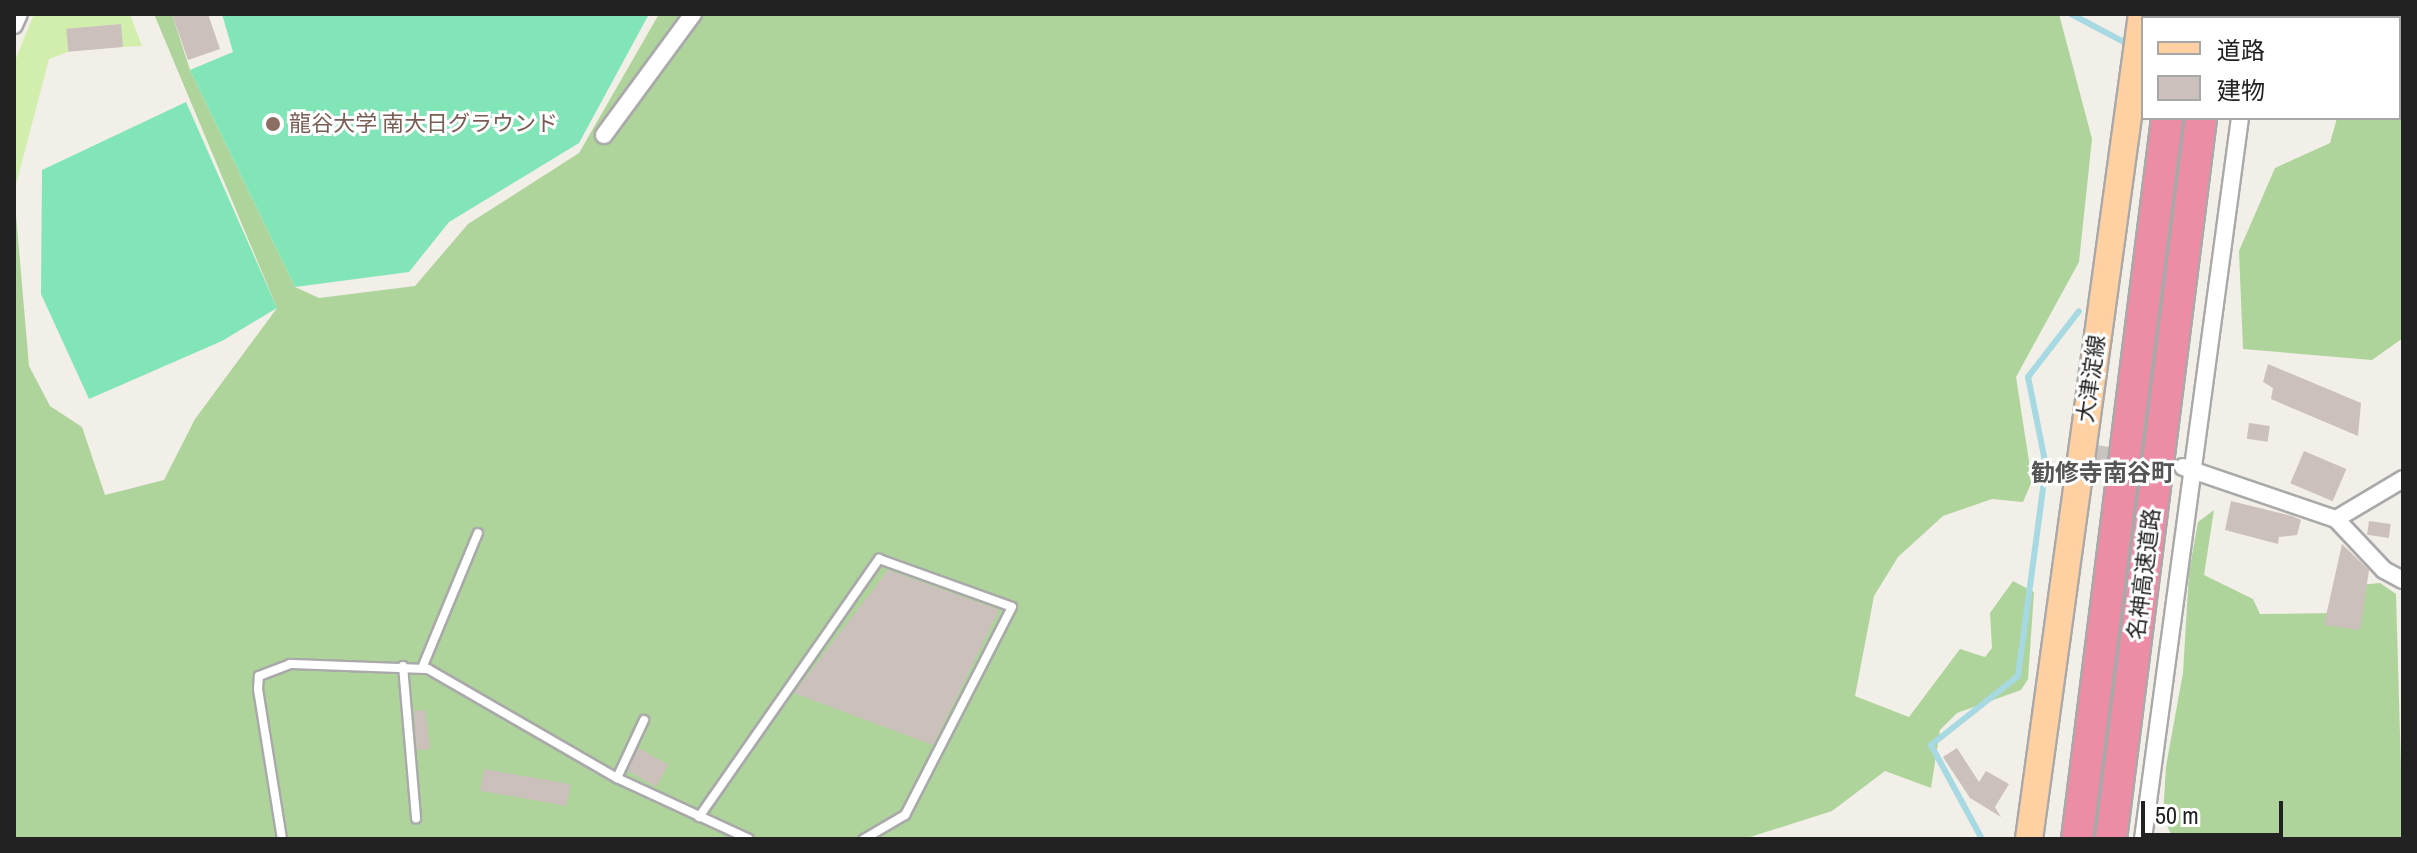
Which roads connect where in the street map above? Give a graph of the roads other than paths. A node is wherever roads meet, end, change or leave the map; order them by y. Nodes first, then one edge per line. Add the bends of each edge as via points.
1 (19, 14) edge
2 (693, 14) edge
3 (2141, 22) edge
4 (14, 25) edge
5 (2167, 120) edge
6 (2201, 120) edge
7 (2240, 120) edge
8 (604, 135) dead end
9 (2190, 468) junction
10 (2403, 479) edge
11 (2336, 519) junction
12 (478, 533) dead end
13 (2403, 580) edge
14 (403, 666) junction
15 (422, 668) junction
16 (644, 720) dead end
17 (617, 778) junction
18 (699, 817) junction
19 (416, 818) dead end
20 (282, 839) edge
21 (749, 839) edge
22 (864, 839) edge
23 (2029, 839) edge
24 (2077, 839) edge
25 (2111, 839) edge
26 (2143, 839) edge

1 - 4 street
2 - 8 street
3 - 23 main road, 大津淀線 via 2088,452
5 - 24 highway, 名神高速道路
6 - 25 highway, 名神高速道路
7 - 9 street
9 - 11 street
9 - 26 street
10 - 11 street
11 - 13 street via 2384,570
12 - 15 lane
14 - 15 lane
14 - 19 lane
14 - 20 lane via 290,664 259,676
15 - 17 lane
16 - 17 lane
17 - 18 lane
18 - 21 lane
18 - 22 lane via 879,559 1012,607 905,815

